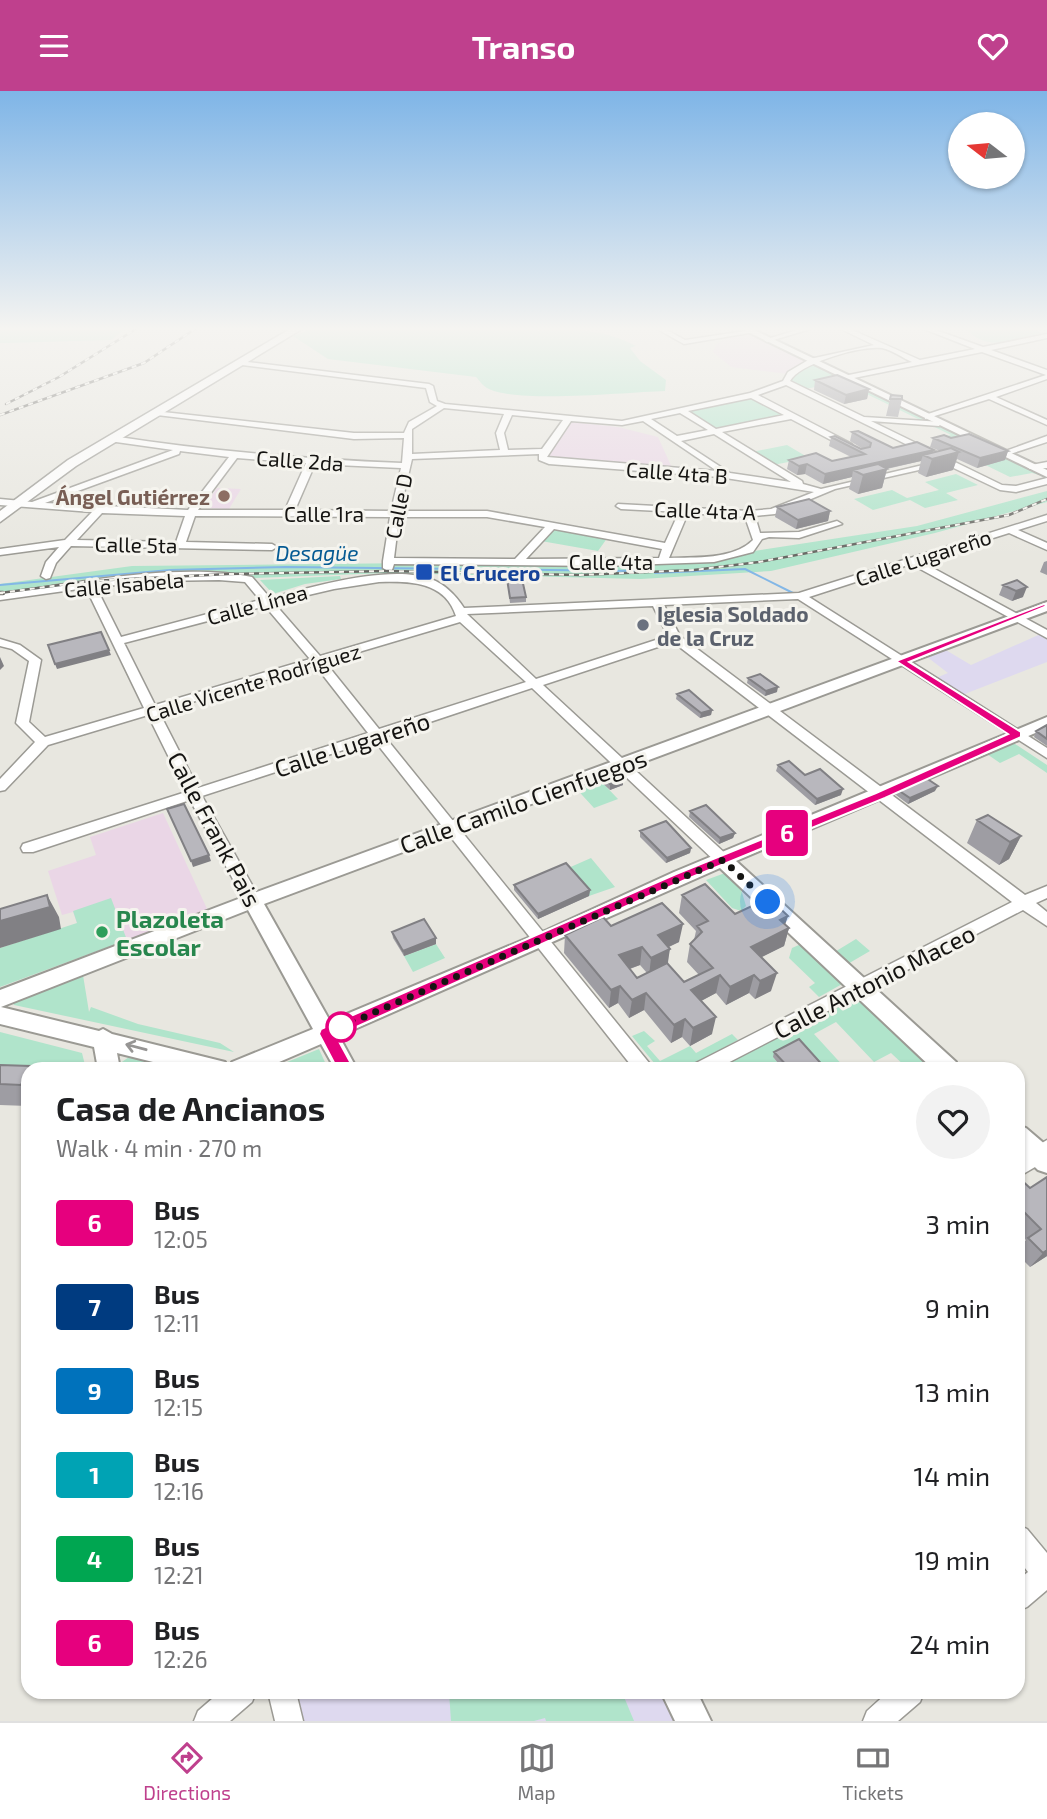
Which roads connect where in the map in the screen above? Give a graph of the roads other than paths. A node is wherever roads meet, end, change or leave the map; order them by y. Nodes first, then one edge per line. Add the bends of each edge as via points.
1 (169, 405) edge
2 (708, 405) edge
3 (771, 405) edge
4 (833, 405) edge
5 (903, 405) edge
6 (962, 405) edge
7 (1008, 405) edge
8 (443, 406) joint
9 (682, 411) junction
10 (157, 412) junction
11 (509, 413) junction
12 (792, 416) junction
13 (569, 417) junction
14 (857, 417) junction
15 (928, 417) junction
16 (644, 418) junction
17 (622, 423) junction
18 (1047, 423) edge
19 (946, 425) junction
20 (884, 430) junction
21 (715, 431) junction
22 (869, 433) edge
23 (408, 435) junction
24 (859, 436) edge
25 (833, 438) junction
26 (112, 439) junction
27 (676, 439) junction
28 (1047, 439) edge
29 (179, 450) junction
30 (545, 451) junction
31 (858, 451) edge
32 (1004, 453) junction
33 (505, 454) junction
34 (235, 455) junction
35 (407, 461) junction
36 (947, 461) junction
37 (311, 462) junction
38 (785, 464) dead end
39 (1047, 465) edge
40 (1030, 466) junction
41 (772, 467) junction
42 (727, 474) junction
43 (1047, 474) edge
44 (1047, 481) edge
45 (803, 486) junction
46 (820, 491) junction
47 (0, 502) edge
48 (24, 505) junction
49 (621, 506) dead end
50 (99, 510) junction
51 (684, 511) junction
52 (191, 513) junction
53 (289, 513) junction
54 (395, 513) junction
55 (749, 514) junction
56 (0, 518) edge
57 (1047, 518) edge
58 (837, 524) dead end
59 (552, 526) junction
60 (1010, 530) junction
61 (758, 537) junction
62 (69, 543) junction
63 (180, 544) junction
64 (272, 547) dead end
65 (669, 547) junction
66 (1047, 547) edge
67 (0, 552) edge
68 (520, 560) junction
69 (661, 561) junction
70 (914, 562) junction
71 (388, 565) junction
72 (46, 576) dead end
73 (398, 578) junction
74 (90, 586) junction
75 (800, 596) junction
76 (0, 597) edge
77 (268, 602) junction
78 (658, 604) junction
79 (1047, 606) edge
80 (462, 615) junction
81 (1015, 618) junction
82 (1047, 635) edge
83 (675, 638) junction
84 (118, 641) junction
85 (0, 642) edge
86 (901, 661) junction
87 (319, 663) junction
88 (533, 685) junction
89 (769, 710) junction
90 (153, 712) junction
91 (1047, 722) edge
92 (1017, 735) junction
93 (376, 736) junction
94 (43, 743) junction
95 (1047, 754) edge
96 (623, 764) junction
97 (0, 787) edge
98 (195, 795) junction
99 (880, 795) junction
100 (450, 828) junction
101 (29, 848) dead end
102 (723, 860) junction
103 (1047, 891) edge
104 (253, 901) junction
105 (1025, 903) junction
106 (1047, 920) edge
107 (541, 939) junction
108 (861, 989) junction
109 (0, 999) edge
110 (0, 1015) edge
111 (327, 1034) junction
112 (103, 1038) junction
113 (108, 1062) edge
114 (191, 1062) edge
115 (257, 1062) edge
116 (342, 1062) edge
117 (639, 1062) edge
118 (714, 1062) edge
119 (940, 1062) edge
120 (1025, 1140) edge
121 (1044, 1155) edge
122 (1025, 1164) edge
123 (1025, 1547) edge
124 (1047, 1574) edge
125 (1025, 1592) edge
126 (234, 1699) edge
127 (284, 1699) edge
128 (682, 1699) edge
129 (902, 1699) edge
130 (208, 1721) edge
131 (289, 1721) edge
132 (694, 1721) edge
133 (877, 1721) edge

1 - 10 highway
2 - 9 street
3 - 12 street
4 - 14 street
5 - 15 main road
6 - 15 street
7 - 18 street
8 - 11 street
8 - 23 street via 412,424
9 - 16 street
9 - 21 street
10 - 23 street via 354,436
10 - 26 highway
11 - 13 street
11 - 33 street via 500,433
12 - 21 street
12 - 25 street
13 - 17 street
13 - 30 street
14 - 19 street
14 - 20 street
15 - 19 main road
16 - 17 street
16 - 27 street
17 - 27 street
19 - 32 main road
20 - 22 street
20 - 36 street
21 - 27 street
21 - 41 street
23 - 35 street, Calle D
24 - 25 street
25 - 31 street
26 - 29 street, Calle 2da
26 - 48 highway via 46,481
27 - 42 street
28 - 32 street
29 - 34 street, Calle 2da
29 - 48 street
30 - 33 street, Calle 2da
30 - 42 street, Calle 4ta B via 542,458 555,461
32 - 40 main road
33 - 35 street, Calle 2da
34 - 37 street, Calle 2da
34 - 52 street
35 - 37 street, Calle 2da
35 - 54 street, Calle D
36 - 44 street via 1000,487 1016,489
36 - 46 street, Calle 4ta A
37 - 53 street
38 - 41 street
39 - 40 street
40 - 43 main road
41 - 45 street
42 - 45 street, Calle 4ta B
45 - 46 street, Calle 4ta B
46 - 55 street, Calle 4ta A via 788,507
47 - 48 street, Calle 1ra
48 - 50 street, Calle 1ra
48 - 56 highway
49 - 51 street, Calle 4ta A
50 - 52 street, Calle 1ra
50 - 62 street
51 - 55 street, Calle 4ta A
51 - 65 street
52 - 53 street, Calle 1ra
52 - 63 street
53 - 54 street, Calle 1ra
54 - 59 street, Calle 1ra via 487,514
54 - 71 street, Calle D
55 - 61 street
57 - 60 street, Calle Lugareño
58 - 61 street via 799,535
59 - 65 street, Calle 1ra
59 - 68 street
60 - 66 street
60 - 70 street, Calle Lugareño
61 - 69 street, Calle 4ta via 749,550 714,559
62 - 63 street, Calle 5ta
62 - 67 street, Calle 5ta
62 - 72 street via 51,562
63 - 64 street, Calle 5ta
65 - 69 street
68 - 69 street, Calle 4ta
68 - 71 street, Calle 4ta
70 - 75 street, Calle Lugareño
70 - 81 street
71 - 73 street, Calle D
73 - 77 street, Calle Línea via 310,589
73 - 80 street via 437,586
74 - 76 street, Calle Isabela
74 - 77 street, Calle Isabela via 199,577 248,579
74 - 84 street, Calle Frank Pais
75 - 78 street, Calle Vicente Rodríguez
75 - 86 street
77 - 84 street, Calle Línea
77 - 87 street
78 - 80 street, Calle Vicente Rodríguez
78 - 83 street
79 - 81 main road, Calle Camilo Cienfuegos
80 - 87 street, Calle Vicente Rodríguez
80 - 88 street
81 - 82 street
81 - 86 main road, Calle Camilo Cienfuegos
83 - 88 street, Calle Lugareño
83 - 89 street
84 - 90 street, Calle Frank Pais
85 - 94 street via 35,660 22,723
86 - 89 main road, Calle Camilo Cienfuegos
86 - 92 street
87 - 90 street, Calle Vicente Rodríguez
87 - 93 street
88 - 93 street, Calle Lugareño
88 - 96 street
89 - 96 main road, Calle Camilo Cienfuegos
89 - 99 street
90 - 94 street, Calle Vicente Rodríguez
90 - 98 street, Calle Frank Pais
91 - 92 main road
92 - 95 street
92 - 99 main road
93 - 98 street, Calle Lugareño
93 - 100 street
94 - 97 street
96 - 100 main road, Calle Camilo Cienfuegos
96 - 102 street
98 - 101 street, Calle Lugareño
98 - 104 street, Calle Frank Pais
99 - 102 main road
99 - 105 street
100 - 104 main road, Calle Camilo Cienfuegos
100 - 107 street
102 - 107 main road
102 - 108 main road
103 - 105 street, Calle Antonio Maceo
104 - 109 main road, Calle Camilo Cienfuegos
104 - 111 main road, Calle Frank Pais
105 - 106 street
105 - 108 street, Calle Antonio Maceo
107 - 111 main road
107 - 117 street
108 - 118 street, Calle Antonio Maceo
108 - 119 main road
110 - 112 main road
111 - 115 main road
111 - 116 main road, Calle Frank Pais
112 - 113 main road
114 -> 112 main road
120 - 121 main road
121 - 122 street
123 - 124 street
124 - 125 street
126 - 130 street
127 - 131 street
128 - 132 main road
129 - 133 street

